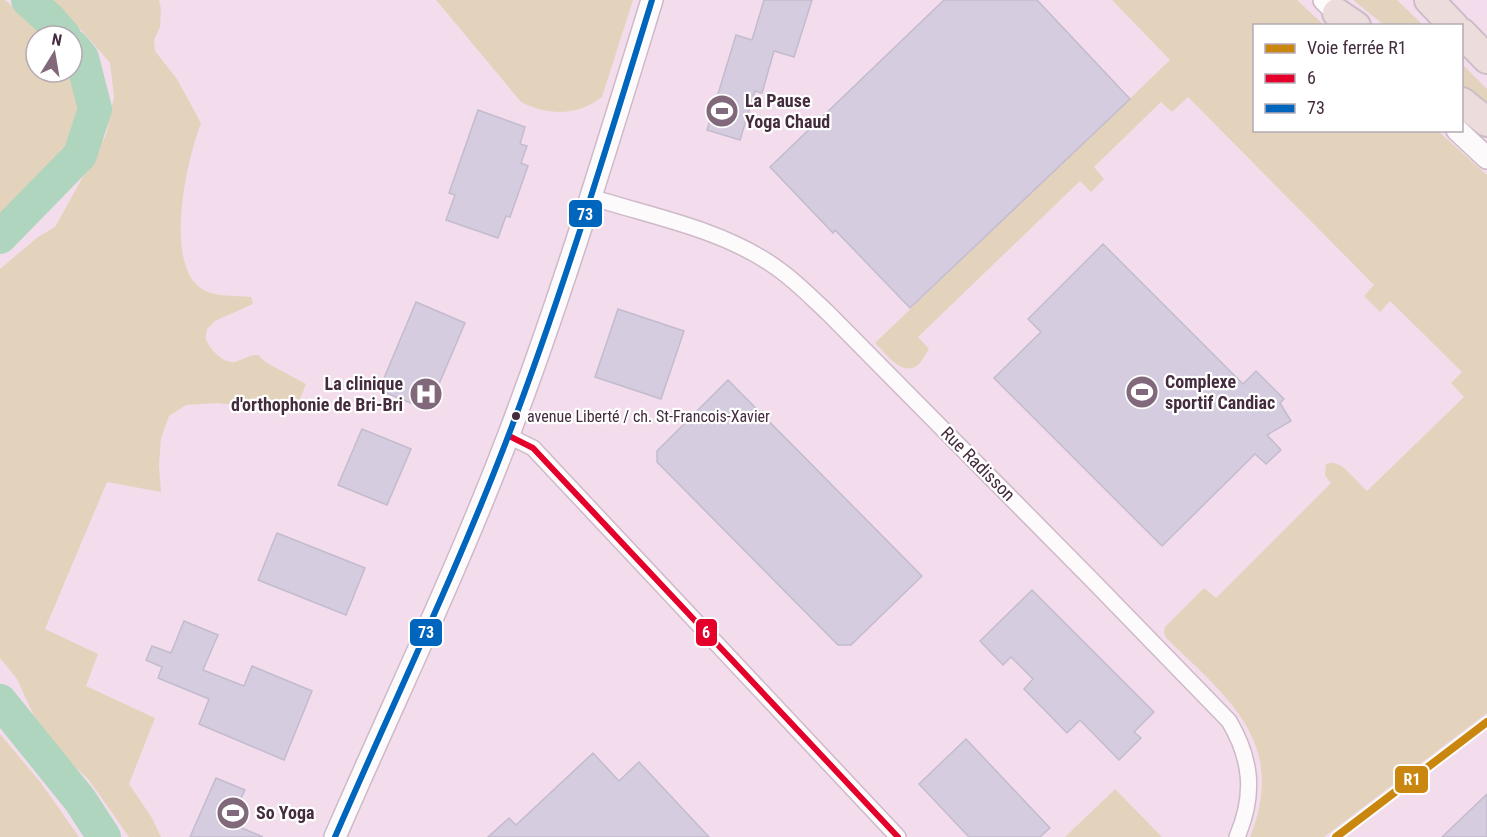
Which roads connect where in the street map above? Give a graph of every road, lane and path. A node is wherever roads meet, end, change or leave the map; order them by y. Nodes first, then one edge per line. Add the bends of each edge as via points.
1 (652, 0) edge
2 (1429, 0) edge
3 (1452, 24) edge
4 (1463, 35) edge
5 (1487, 59) edge
6 (1463, 104) edge
7 (1487, 122) edge
8 (1459, 132) edge
9 (1487, 158) edge
10 (591, 197) junction
11 (509, 436) junction
12 (335, 837) edge
13 (898, 837) edge
14 (1237, 837) edge

1 - 10 street
2 - 3 highway
4 - 5 highway
6 - 7 highway
8 - 9 street
10 - 11 street
10 - 14 street, Rue Radisson via 737,245 789,277 821,307 1228,721 1238,736 1248,771 1246,812
11 - 12 street
11 - 13 street via 533,448

